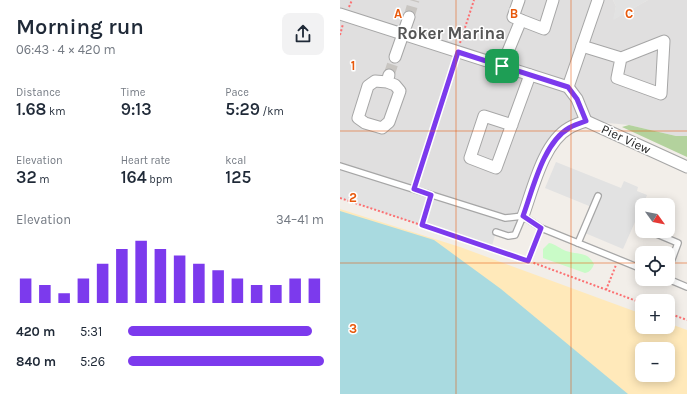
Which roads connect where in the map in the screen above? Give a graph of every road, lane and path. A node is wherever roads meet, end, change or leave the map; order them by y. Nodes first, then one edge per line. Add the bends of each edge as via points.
1 (474, 0) edge
2 (519, 0) edge
3 (553, 0) edge
4 (598, 0) edge
5 (340, 14) edge
6 (409, 18) tunnel mouth
7 (521, 20) junction
8 (402, 35) junction
9 (582, 46) junction
10 (458, 52) junction
11 (395, 57) tunnel mouth
12 (622, 58) junction
13 (502, 66) junction
14 (530, 75) junction
15 (388, 79) joint
16 (568, 87) junction
17 (586, 121) junction
18 (512, 125) junction
19 (340, 166) edge
20 (687, 167) edge
21 (414, 189) junction
22 (431, 195) junction
23 (598, 196) dead end
24 (340, 198) edge
25 (523, 216) junction
26 (422, 225) junction
27 (541, 228) junction
28 (496, 232) dead end
29 (666, 238) edge
30 (578, 243) junction
31 (675, 251) edge
32 (618, 259) junction
33 (528, 261) junction
34 (635, 266) edge
35 (675, 282) edge
36 (687, 287) edge
37 (606, 290) junction
38 (635, 300) edge
39 (675, 316) edge
40 (687, 320) edge

1 - 10 path
2 - 7 street via 513,17
3 - 7 street via 544,29
4 - 9 street
5 - 8 street
6 - 8 street
7 - 13 street
8 - 10 street
8 - 11 street
9 - 12 street
9 - 16 street
10 - 13 street
10 - 21 path
12 - 12 street via 664,41 661,94 617,78
13 - 14 street
14 - 16 street
14 - 18 street
15 - 15 street via 400,91 389,122 382,128 365,123 358,118 368,86 375,81
16 - 17 street via 577,99
17 - 20 street, Pier View
17 - 25 street, Pier View via 569,128 555,139 544,159
18 - 18 street via 496,168 470,158 484,116
19 - 21 lane
21 - 22 lane
22 - 25 lane via 505,218
22 - 26 path
23 - 30 lane
24 - 26 path
25 - 27 lane
25 - 28 lane via 515,235 508,236
26 - 33 path
27 - 30 lane
27 - 33 path
29 - 31 lane via 678,243
30 - 32 lane
32 - 34 lane
32 - 37 path
33 - 37 path
35 - 36 lane
37 - 38 path
39 - 40 path

